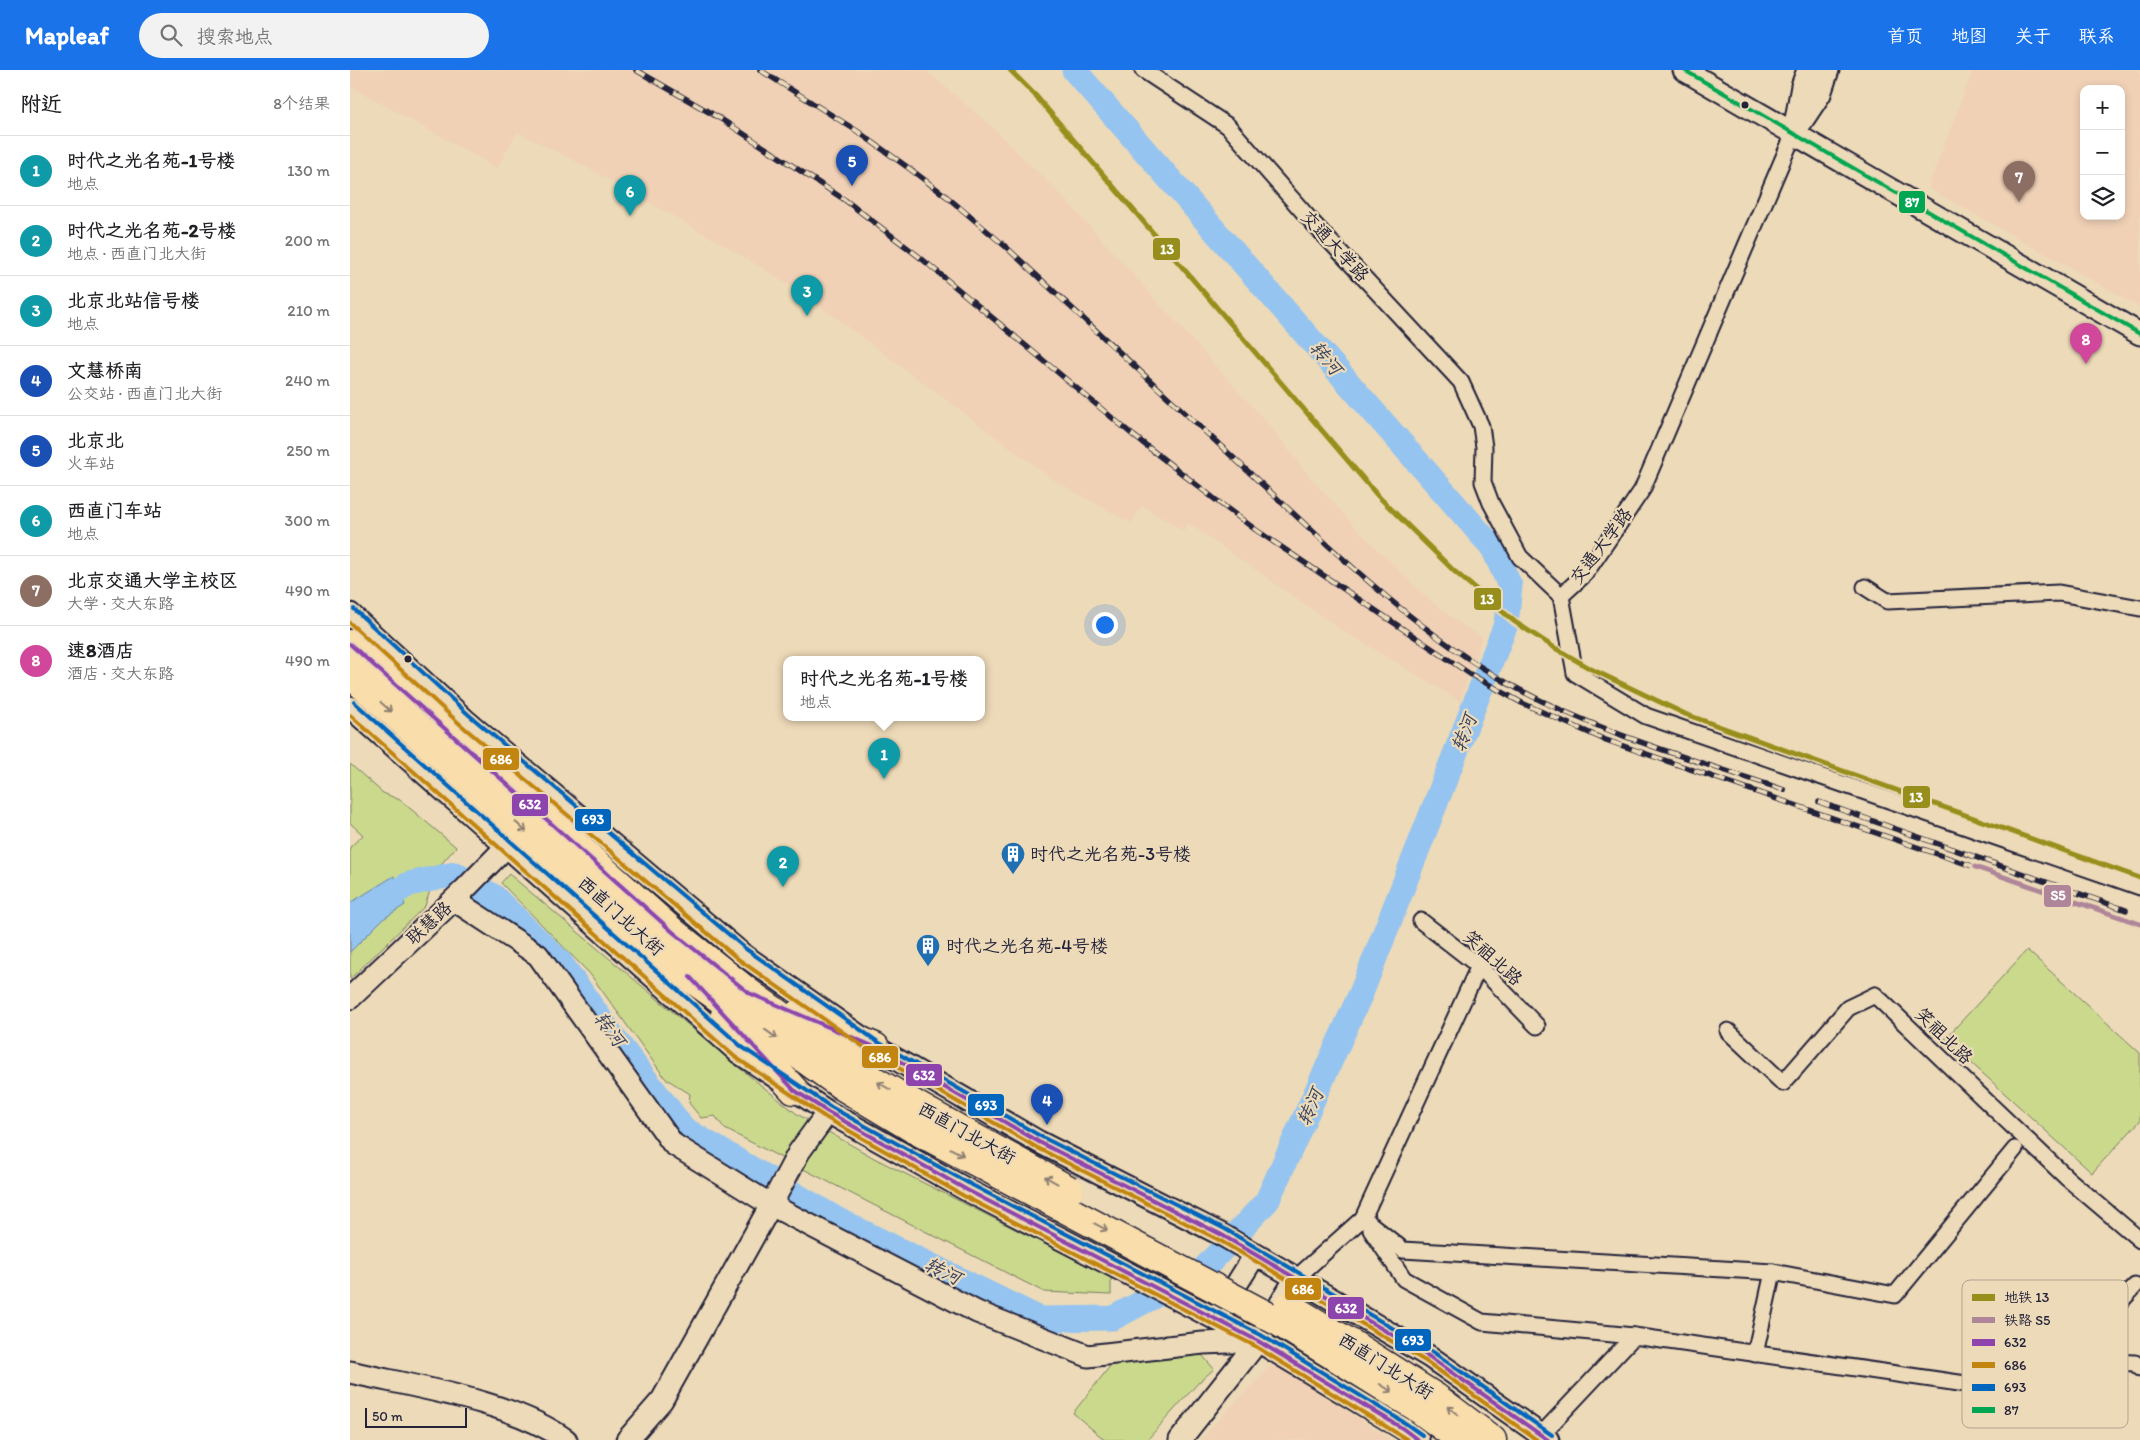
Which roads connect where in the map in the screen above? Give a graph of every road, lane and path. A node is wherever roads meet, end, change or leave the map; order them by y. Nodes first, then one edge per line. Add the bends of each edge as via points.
1 (1143, 70) edge
2 (1684, 70) edge
3 (1808, 70) edge
4 (1828, 70) edge
5 (1794, 133) junction
6 (2140, 334) edge
7 (1865, 588) dead end
8 (1561, 596) junction
9 (2140, 608) edge
10 (350, 614) edge
11 (350, 644) edge
12 (350, 674) edge
13 (350, 707) edge
14 (506, 847) junction
15 (2140, 887) edge
16 (458, 896) junction
17 (1421, 921) dead end
18 (1479, 966) junction
19 (688, 976) junction
20 (748, 993) junction
21 (350, 998) edge
22 (1537, 1026) dead end
23 (1728, 1031) dead end
24 (875, 1047) junction
25 (794, 1090) junction
26 (828, 1112) junction
27 (920, 1120) junction
28 (2015, 1149) dead end
29 (775, 1207) junction
30 (1364, 1218) junction
31 (2140, 1240) edge
32 (1258, 1256) junction
33 (1773, 1272) junction
34 (1296, 1278) junction
35 (2135, 1286) dead end
36 (2128, 1294) edge
37 (1346, 1308) junction
38 (1209, 1317) junction
39 (1634, 1336) junction
40 (1258, 1341) junction
41 (1350, 1354) junction
42 (1755, 1354) junction
43 (2128, 1363) edge
44 (2140, 1368) edge
45 (1308, 1370) junction
46 (350, 1372) edge
47 (1962, 1384) edge
48 (532, 1431) edge
49 (1544, 1437) edge
50 (566, 1440) edge
51 (627, 1440) edge
52 (1180, 1440) edge
53 (1418, 1440) edge
54 (1461, 1440) edge
55 (1492, 1440) edge

1 - 8 street, 交通大学路 via 1228,126 1461,382 1481,426 1483,482 1491,503 1520,557
2 - 5 street
3 - 5 street, 交通大学路
4 - 5 street, 交通大学路 via 1820,94
5 - 6 street
5 - 8 street, 交通大学路 via 1642,490 1585,574
7 - 9 street via 1887,601 2059,593
8 - 15 street via 1575,673 1646,716
10 - 24 street, 西直门北大街 via 465,720 742,954
11 - 20 highway, 西直门北大街 via 674,933
12 -> 19 highway, 西直门北大街
13 - 14 street, 西直门北大街
14 - 16 street, 联慧路
14 - 25 street, 西直门北大街 via 738,1052
16 - 21 street, 联慧路
16 - 29 street via 538,956 673,1144
17 - 18 street, 笑祖北路
18 - 22 street, 笑祖北路
18 - 30 street
19 - 25 highway
19 -> 27 highway, 西直门北大街 via 844,1087
20 - 24 highway
27 -> 20 highway, 西直门北大街 via 858,1070
23 - 31 street, 笑祖北路 via 1783,1083 1848,1008 1875,995 2067,1178
24 - 32 street, 西直门北大街 via 1039,1142
25 - 26 street, 西直门北大街
26 - 29 street
26 - 38 street, 西直门北大街 via 967,1190
27 - 41 highway, 西直门北大街, bridge via 1279,1322
28 - 33 street via 1895,1295
29 - 40 street via 977,1312 1088,1356
29 - 51 street via 662,1400
30 - 33 street via 1403,1250
30 - 34 street
30 - 39 street via 1404,1279 1482,1322
32 - 34 street, 西直门北大街
32 - 38 street
33 - 42 street
34 - 37 street, 西直门北大街
34 - 40 street
35 - 36 street
37 - 45 street
37 - 49 street, 西直门北大街 via 1430,1356
38 - 40 street, 西直门北大街
39 - 42 street
39 - 49 street
40 - 45 street, 西直门北大街
40 - 52 street
41 -> 54 highway, 西直门北大街
55 -> 41 highway, 西直门北大街 via 1435,1397
42 - 47 street
43 - 44 street via 2135,1363
45 - 53 street, 西直门北大街
46 - 48 street via 465,1398
48 - 50 street

